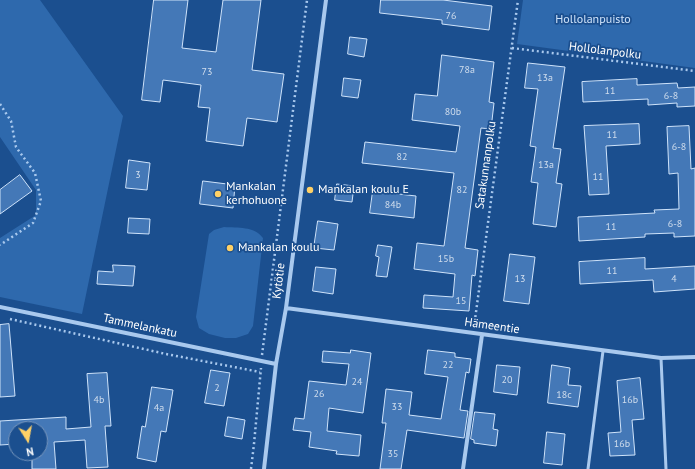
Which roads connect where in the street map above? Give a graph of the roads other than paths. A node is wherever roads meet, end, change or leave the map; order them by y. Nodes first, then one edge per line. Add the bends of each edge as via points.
1 (326, 0) edge
2 (0, 307) edge
3 (286, 308) junction
4 (482, 335) junction
5 (603, 351) junction
6 (695, 357) edge
7 (661, 358) junction
8 (276, 364) junction
9 (264, 469) edge
10 (463, 469) edge
11 (588, 469) edge
12 (666, 469) edge

1 - 3 street, Kytötie
2 - 8 street, Tammelankatu
3 - 4 street, Hämeentie
3 - 8 street, Kytötie
4 - 5 street, Hämeentie
4 - 10 street
5 - 7 street, Hämeentie
5 - 11 lane
6 - 7 street, Hämeentie
7 - 12 lane
8 - 9 street, Kytötie

